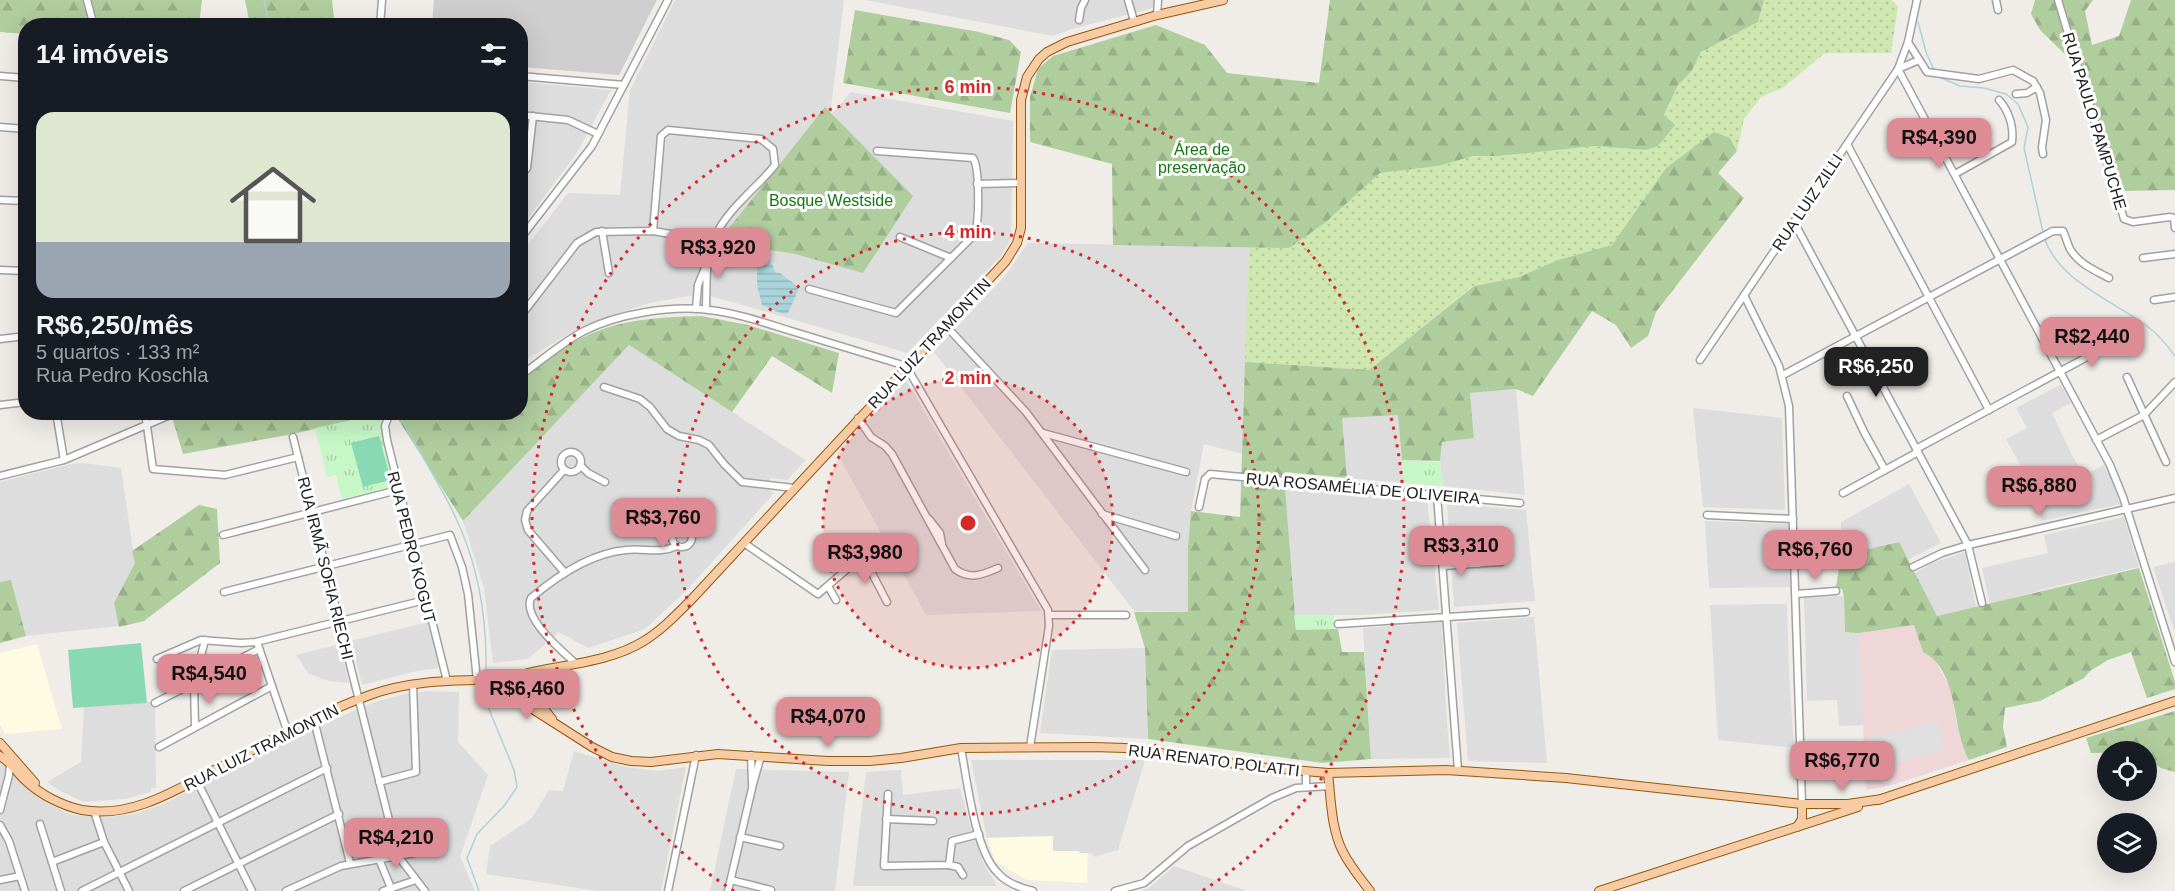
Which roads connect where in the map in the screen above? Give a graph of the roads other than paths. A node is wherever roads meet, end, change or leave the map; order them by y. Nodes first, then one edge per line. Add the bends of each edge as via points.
1 (87, 0) edge
2 (382, 0) edge
3 (668, 0) edge
4 (1085, 0) edge
5 (1128, 0) edge
6 (1158, 0) edge
7 (1223, 0) edge
8 (1917, 0) edge
9 (1996, 0) edge
10 (2058, 0) edge
11 (1998, 9) dead end
12 (1156, 15) junction
13 (92, 18) edge
14 (381, 18) edge
15 (1079, 20) dead end
16 (1134, 21) junction
17 (1908, 42) junction
18 (1919, 60) junction
19 (1898, 69) junction
20 (0, 76) edge
21 (18, 77) edge
22 (528, 77) edge
23 (624, 85) junction
24 (2037, 87) junction
25 (2016, 94) dead end
26 (1999, 100) dead end
27 (528, 116) edge
28 (532, 116) junction
29 (0, 127) edge
30 (18, 128) edge
31 (598, 134) junction
32 (1847, 144) junction
33 (877, 151) dead end
34 (2043, 154) dead end
35 (528, 158) edge
36 (1955, 174) junction
37 (1021, 183) junction
38 (977, 184) junction
39 (0, 200) edge
40 (18, 201) edge
41 (1794, 222) junction
42 (2175, 228) edge
43 (528, 229) edge
44 (602, 231) junction
45 (653, 231) junction
46 (900, 237) dead end
47 (711, 241) junction
48 (2175, 254) edge
49 (951, 258) junction
50 (2143, 258) dead end
51 (2000, 259) junction
52 (707, 262) junction
53 (0, 270) edge
54 (18, 271) edge
55 (609, 273) dead end
56 (2109, 278) dead end
57 (808, 289) dead end
58 (1744, 295) junction
59 (1929, 297) junction
60 (2175, 297) edge
61 (2154, 300) dead end
62 (528, 306) edge
63 (696, 309) junction
64 (706, 309) junction
65 (946, 326) junction
66 (1856, 336) junction
67 (18, 337) edge
68 (0, 339) edge
69 (2113, 343) dead end
70 (1700, 360) dead end
71 (906, 366) junction
72 (528, 370) edge
73 (2060, 372) junction
74 (1783, 375) junction
75 (2127, 376) dead end
76 (2175, 382) edge
77 (604, 387) dead end
78 (1847, 396) dead end
79 (18, 403) edge
80 (0, 405) edge
81 (1989, 410) junction
82 (2144, 415) junction
83 (858, 418) junction
84 (57, 420) edge
85 (146, 420) edge
86 (160, 420) edge
87 (386, 420) edge
88 (147, 426) junction
89 (1043, 433) junction
90 (293, 436) dead end
91 (2096, 440) junction
92 (1917, 450) junction
93 (298, 457) junction
94 (64, 460) junction
95 (2166, 462) dead end
96 (580, 465) junction
97 (564, 470) junction
98 (1885, 470) junction
99 (1186, 472) dead end
100 (0, 476) edge
101 (605, 482) dead end
102 (794, 488) junction
103 (398, 490) junction
104 (1843, 493) dead end
105 (1437, 495) junction
106 (2175, 498) edge
107 (1520, 503) dead end
108 (1199, 507) dead end
109 (2126, 510) junction
110 (312, 512) junction
111 (1101, 514) junction
112 (1707, 515) dead end
113 (1793, 519) junction
114 (223, 535) dead end
115 (1176, 536) dead end
116 (744, 543) junction
117 (411, 544) junction
118 (1968, 545) junction
119 (677, 546) dead end
120 (873, 547) dead end
121 (864, 556) junction
122 (1479, 564) dead end
123 (1443, 566) junction
124 (325, 567) junction
125 (1913, 567) dead end
126 (998, 568) dead end
127 (1145, 570) dead end
128 (565, 573) junction
129 (828, 586) junction
130 (1836, 591) dead end
131 (225, 592) dead end
132 (1796, 594) junction
133 (425, 600) junction
134 (836, 600) dead end
135 (887, 602) dead end
136 (1982, 603) dead end
137 (1526, 612) dead end
138 (1049, 615) junction
139 (1126, 615) dead end
140 (1447, 617) junction
141 (339, 622) junction
142 (1338, 624) dead end
143 (205, 640) junction
144 (258, 646) junction
145 (157, 658) dead end
146 (2175, 662) edge
147 (575, 663) junction
148 (543, 670) junction
149 (515, 679) junction
150 (479, 680) junction
151 (447, 681) junction
152 (194, 683) junction
153 (413, 684) junction
154 (527, 685) junction
155 (272, 686) junction
156 (511, 695) junction
157 (358, 699) junction
158 (2175, 701) edge
159 (155, 703) dead end
160 (314, 720) junction
161 (555, 723) junction
162 (195, 726) junction
163 (288, 733) junction
164 (0, 743) edge
165 (159, 747) dead end
166 (1030, 747) junction
167 (961, 748) junction
168 (696, 755) junction
169 (751, 755) junction
170 (0, 756) edge
171 (761, 756) junction
172 (10, 764) junction
173 (327, 768) junction
174 (1458, 770) junction
175 (1306, 772) junction
176 (1328, 773) junction
177 (20, 774) junction
178 (9, 775) junction
179 (196, 779) junction
180 (379, 782) junction
181 (753, 784) junction
182 (1330, 786) junction
183 (1306, 787) junction
184 (44, 793) junction
185 (888, 794) dead end
186 (1882, 799) junction
187 (1802, 804) junction
188 (0, 810) edge
189 (94, 811) junction
190 (339, 814) junction
191 (886, 819) junction
192 (933, 821) dead end
193 (218, 823) junction
194 (40, 824) dead end
195 (0, 825) edge
196 (1797, 827) junction
197 (979, 834) junction
198 (740, 837) junction
199 (104, 842) junction
200 (780, 846) dead end
201 (415, 853) dead end
202 (398, 856) junction
203 (379, 859) junction
204 (52, 862) junction
205 (350, 863) junction
206 (238, 864) junction
207 (949, 865) junction
208 (120, 872) junction
209 (963, 875) dead end
210 (20, 876) junction
211 (0, 880) edge
212 (416, 880) junction
213 (731, 880) junction
214 (391, 888) junction
215 (771, 890) edge
216 (25, 891) edge
217 (61, 891) edge
218 (82, 891) edge
219 (129, 891) edge
220 (184, 891) edge
221 (252, 891) edge
222 (286, 891) edge
223 (383, 891) edge
224 (425, 891) edge
225 (668, 891) edge
226 (728, 891) edge
227 (1033, 891) edge
228 (1115, 891) edge
229 (1370, 891) edge
230 (1599, 891) edge

1 - 13 street
2 - 14 street
3 - 23 street
4 - 15 street
5 - 16 street
6 - 12 street
7 - 12 main road, RUA LUIZ TRAMONTIN
8 - 17 street, RUA LUIZ ZILLI
9 - 11 street
10 - 42 street, RUA PAULO PAMPUCHE via 2124,219 2133,222 2170,217 2174,218
12 - 16 main road, RUA LUIZ TRAMONTIN
16 - 37 main road, RUA LUIZ TRAMONTIN via 1056,46 1033,67 1021,99
17 - 18 street
17 - 19 street, RUA LUIZ ZILLI
18 - 19 street
18 - 24 street via 1926,71 1979,79 2013,70
19 - 32 street, RUA LUIZ ZILLI
19 - 36 street
20 - 21 street
22 - 23 street
23 - 31 street
24 - 25 street
24 - 34 street via 2046,120
26 - 36 street via 2009,117 2010,144
27 - 28 street
28 - 31 street via 568,120
28 - 35 street
29 - 30 street
31 - 43 street
32 - 41 street, RUA LUIZ ZILLI
32 - 59 street
33 - 38 street via 970,157 976,164
36 - 51 street
37 - 38 street
37 - 65 main road, RUA LUIZ TRAMONTIN via 1017,243 1006,261
38 - 49 street via 977,228
39 - 40 street
41 - 58 street, RUA LUIZ ZILLI
41 - 66 street
44 - 45 street
44 - 55 street
44 - 62 street via 577,243
45 - 47 street
45 - 47 street via 663,132 761,139 773,149 775,165 727,217
46 - 49 street
47 - 52 street
48 - 50 street
49 - 57 street via 896,313
51 - 56 street via 2057,230 2062,231 2078,259
51 - 59 street
51 - 73 street
52 - 63 street via 698,285
52 - 64 street
53 - 54 street
58 - 70 street, RUA LUIZ ZILLI
58 - 74 street
59 - 66 street
59 - 81 street
60 - 61 street
63 - 64 street
63 - 72 street via 648,313 595,326
64 - 71 street via 746,317
65 - 71 main road, RUA LUIZ TRAMONTIN
65 - 89 street
66 - 74 street
66 - 92 street
67 - 68 street
69 - 73 street
71 - 83 main road, RUA LUIZ TRAMONTIN
71 - 138 street
73 - 81 street
73 - 91 street
74 - 113 street via 1789,406
75 - 82 street
76 - 82 street
77 - 102 street via 640,399 667,429 679,436 710,445 742,482
78 - 98 street
79 - 80 street
81 - 92 street
82 - 91 street
82 - 95 street
83 - 102 main road, RUA LUIZ TRAMONTIN
83 - 126 street via 871,437 889,450 951,565 964,575 976,576
84 - 94 street
85 - 88 street
86 - 88 street
87 - 103 street, RUA PEDRO KOGUT via 385,432
88 - 93 street via 153,469 225,476
88 - 94 street
89 - 99 street
89 - 111 street
90 - 93 street, RUA IRMÃ SOFIA RIECHI
91 - 109 street via 2114,473
92 - 98 street
92 - 118 street
93 - 110 street, RUA IRMÃ SOFIA RIECHI
94 - 100 street
96 - 97 street via 574,472
96 - 97 street via 576,454 566,453 561,461
96 - 101 street
97 - 128 street via 527,511 525,520 528,530
98 - 104 street
102 - 116 main road, RUA LUIZ TRAMONTIN
103 - 110 street
103 - 117 street, RUA PEDRO KOGUT
105 - 107 street, RUA ROSAMÉLIA DE OLIVEIRA
105 - 108 street, RUA ROSAMÉLIA DE OLIVEIRA via 1207,476
105 - 123 street
106 - 109 street
109 - 118 street
109 - 146 street
110 - 114 street
110 - 124 street, RUA IRMÃ SOFIA RIECHI
111 - 115 street
111 - 127 street
112 - 113 street
113 - 132 street
116 - 129 street via 818,594
116 - 147 main road, RUA LUIZ TRAMONTIN via 651,636 620,652
117 - 124 street
117 - 133 street, RUA PEDRO KOGUT
117 - 150 street via 450,535 468,594
118 - 125 street
118 - 136 street
119 - 128 street via 663,551 613,552
120 - 121 street
121 - 129 street
121 - 135 street
122 - 123 street
123 - 140 street
124 - 131 street
124 - 141 street, RUA IRMÃ SOFIA RIECHI
128 - 147 street via 535,595 529,606 545,634
129 - 134 street
130 - 132 street
132 - 187 street
133 - 141 street
133 - 151 street, RUA PEDRO KOGUT
137 - 140 street
138 - 139 street
138 - 166 street
140 - 142 street
140 - 174 street
141 - 144 street
141 - 157 street, RUA IRMÃ SOFIA RIECHI
143 - 144 street
143 - 145 street
143 - 152 street
144 - 152 street
144 - 155 street
147 - 148 main road, RUA LUIZ TRAMONTIN
148 - 149 main road, RUA LUIZ TRAMONTIN
148 - 154 main road, RUA LUIZ TRAMONTIN
149 - 150 main road, RUA LUIZ TRAMONTIN
149 - 154 main road
149 - 156 main road via 508,686
150 - 151 main road, RUA LUIZ TRAMONTIN
150 - 156 main road, RUA LUIZ TRAMONTIN
151 - 153 main road, RUA LUIZ TRAMONTIN
152 - 159 street
152 - 162 street
153 - 157 main road, RUA LUIZ TRAMONTIN
153 - 180 street via 416,772
154 - 156 main road via 524,696
154 - 161 main road, RUA RENATO POLATTI
155 - 162 street
155 - 163 street
156 - 161 main road, RUA RENATO POLATTI
157 - 160 main road, RUA LUIZ TRAMONTIN
157 - 180 street, RUA IRMÃ SOFIA RIECHI
158 - 186 main road
160 - 163 main road, RUA LUIZ TRAMONTIN
160 - 173 street
161 - 168 main road, RUA RENATO POLATTI via 592,747 622,759 651,762
162 - 165 street
163 - 179 main road, RUA LUIZ TRAMONTIN
164 - 184 main road, RUA LUIZ TRAMONTIN
166 - 167 main road, RUA RENATO POLATTI
166 - 175 main road, RUA RENATO POLATTI via 1115,748
167 - 171 main road, RUA RENATO POLATTI via 870,761
167 - 197 street
168 - 169 main road, RUA RENATO POLATTI
168 - 225 street
169 - 171 main road, RUA RENATO POLATTI
169 - 181 street
170 - 172 main road, RUA LUIZ TRAMONTIN
171 - 181 street
172 - 177 main road, RUA LUIZ TRAMONTIN
172 - 178 street
173 - 190 street
173 - 193 street
174 - 176 main road, RUA RENATO POLATTI
174 - 187 main road, RUA RENATO POLATTI
175 - 176 main road, RUA RENATO POLATTI
175 - 183 street
176 - 182 main road
177 - 178 street
177 - 184 main road, RUA LUIZ TRAMONTIN
178 - 188 street
179 - 189 main road, RUA LUIZ TRAMONTIN via 141,806
179 - 193 street
180 - 202 street, RUA IRMÃ SOFIA RIECHI
181 - 198 street
182 - 183 street
182 - 229 main road via 1339,843
183 - 228 street via 1262,803 1188,846 1144,883
184 - 189 main road, RUA LUIZ TRAMONTIN via 69,806
185 - 191 street
186 - 187 main road, RUA RENATO POLATTI
186 - 196 main road
187 - 196 main road via 1802,819
189 - 199 street
190 - 205 street
190 - 206 street
191 - 192 street
191 - 207 street via 884,866
193 - 206 street
193 - 208 street
194 - 204 street
195 - 210 street
196 - 230 main road
197 - 207 street via 952,841
197 - 227 street via 996,872 1011,884
198 - 200 street
198 - 213 street
199 - 204 street
199 - 208 street
201 - 202 street
202 - 203 street
202 - 212 street
203 - 205 street
203 - 214 street
204 - 217 street
205 - 222 street
206 - 220 street
206 - 221 street
207 - 209 street via 957,867
208 - 218 street
208 - 219 street
210 - 211 street
210 - 216 street
212 - 214 street
212 - 224 street
213 - 215 street
213 - 226 street
214 - 223 street

